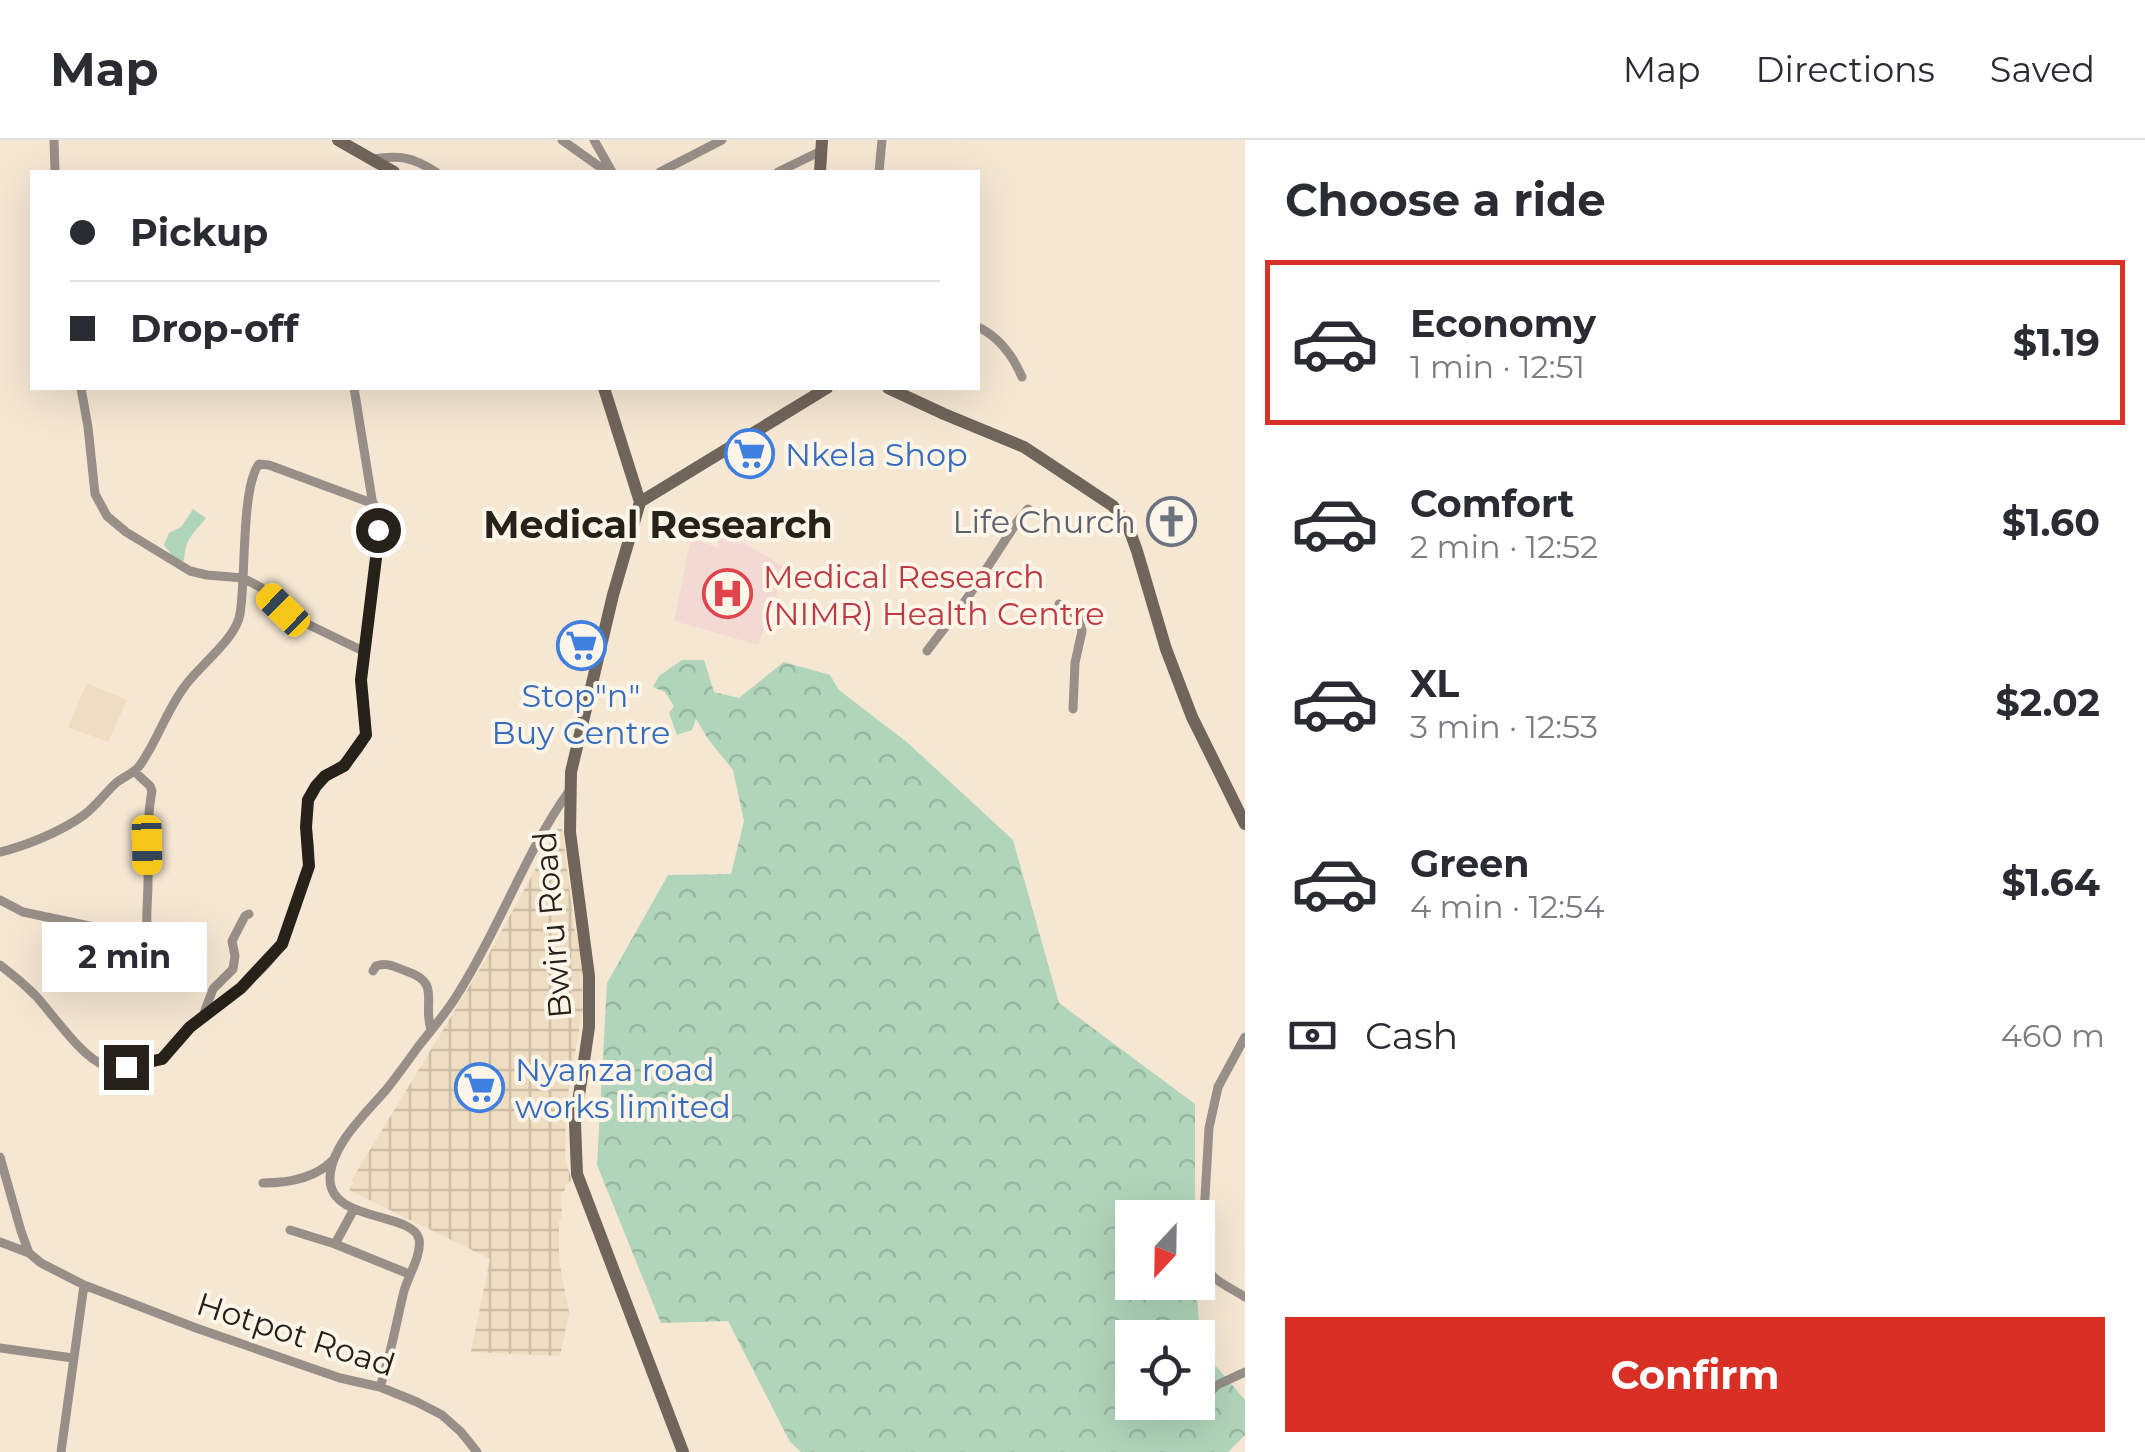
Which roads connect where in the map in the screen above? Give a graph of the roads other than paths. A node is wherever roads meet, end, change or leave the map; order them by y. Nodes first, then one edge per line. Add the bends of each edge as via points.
1 (54, 140) edge
2 (338, 140) edge
3 (562, 140) edge
4 (594, 140) edge
5 (722, 140) edge
6 (882, 140) edge
7 (822, 145) edge
8 (373, 159) junction
9 (55, 170) edge
10 (391, 170) edge
11 (432, 170) edge
12 (607, 170) edge
13 (609, 170) edge
14 (664, 170) edge
15 (781, 170) edge
16 (820, 170) edge
17 (879, 170) edge
18 (980, 328) edge
19 (1022, 378) dead end
20 (81, 390) edge
21 (354, 390) edge
22 (605, 390) edge
23 (824, 390) edge
24 (897, 390) edge
25 (640, 502) junction
26 (374, 504) junction
27 (1028, 510) dead end
28 (243, 578) junction
29 (1059, 604) dead end
30 (927, 651) dead end
31 (365, 652) junction
32 (1074, 708) dead end
33 (135, 772) junction
34 (570, 791) junction
35 (1245, 824) edge
36 (0, 852) edge
37 (0, 900) edge
38 (249, 914) dead end
39 (99, 928) dead end
40 (148, 939) dead end
41 (0, 964) edge
42 (372, 972) dead end
43 (204, 1016) junction
44 (432, 1030) junction
45 (1245, 1037) edge
46 (0, 1157) edge
47 (334, 1158) junction
48 (264, 1182) dead end
49 (354, 1208) junction
50 (290, 1230) dead end
51 (0, 1242) edge
52 (336, 1244) junction
53 (29, 1253) junction
54 (410, 1274) junction
55 (84, 1286) junction
56 (1245, 1296) edge
57 (0, 1348) edge
58 (74, 1358) junction
59 (1245, 1372) edge
60 (380, 1387) junction
61 (1215, 1387) edge
62 (61, 1452) edge
63 (477, 1452) edge
64 (683, 1452) edge

1 - 9 street
2 - 8 main road
3 - 12 street
4 - 13 street
5 - 14 street
6 - 17 street
7 - 15 street
7 - 16 main road
8 - 10 main road
8 - 11 street via 410,158
18 - 19 street via 1007,350
20 - 28 street via 95,494 107,516 190,571
21 - 26 street
22 - 25 main road
23 - 25 main road
24 - 35 main road via 1024,447 1113,506 1138,551 1192,717
25 - 34 main road, Bwiru Road via 584,711
26 - 28 street via 259,464
26 - 31 street via 378,530
27 - 30 street
28 - 31 street via 299,620
28 - 33 street via 233,632 185,686
29 - 32 street via 1078,616 1082,630
31 - 43 street via 360,692 366,735 308,800 309,866 282,944
33 - 36 street via 85,814
33 - 40 street via 152,791
34 - 44 street
34 - 64 main road, Bwiru Road via 589,976 575,1123 577,1174
37 - 39 street via 22,912
38 - 43 street via 232,940 233,969 213,988
41 - 43 street via 104,1065 162,1059
42 - 44 street via 384,963 425,980
44 - 47 street
45 - 56 street via 1218,1087 1208,1128 1202,1249 1210,1276
46 - 53 street
47 - 48 street via 315,1174
47 - 49 street via 332,1188
49 - 52 street
49 - 54 street via 415,1232
50 - 52 street
51 - 53 street, Hotpot Road
52 - 54 street
53 - 55 street, Hotpot Road
54 - 60 street
55 - 58 street
55 - 60 street, Hotpot Road
57 - 58 street
58 - 62 street
59 - 61 street
60 - 63 street, Hotpot Road via 442,1415

